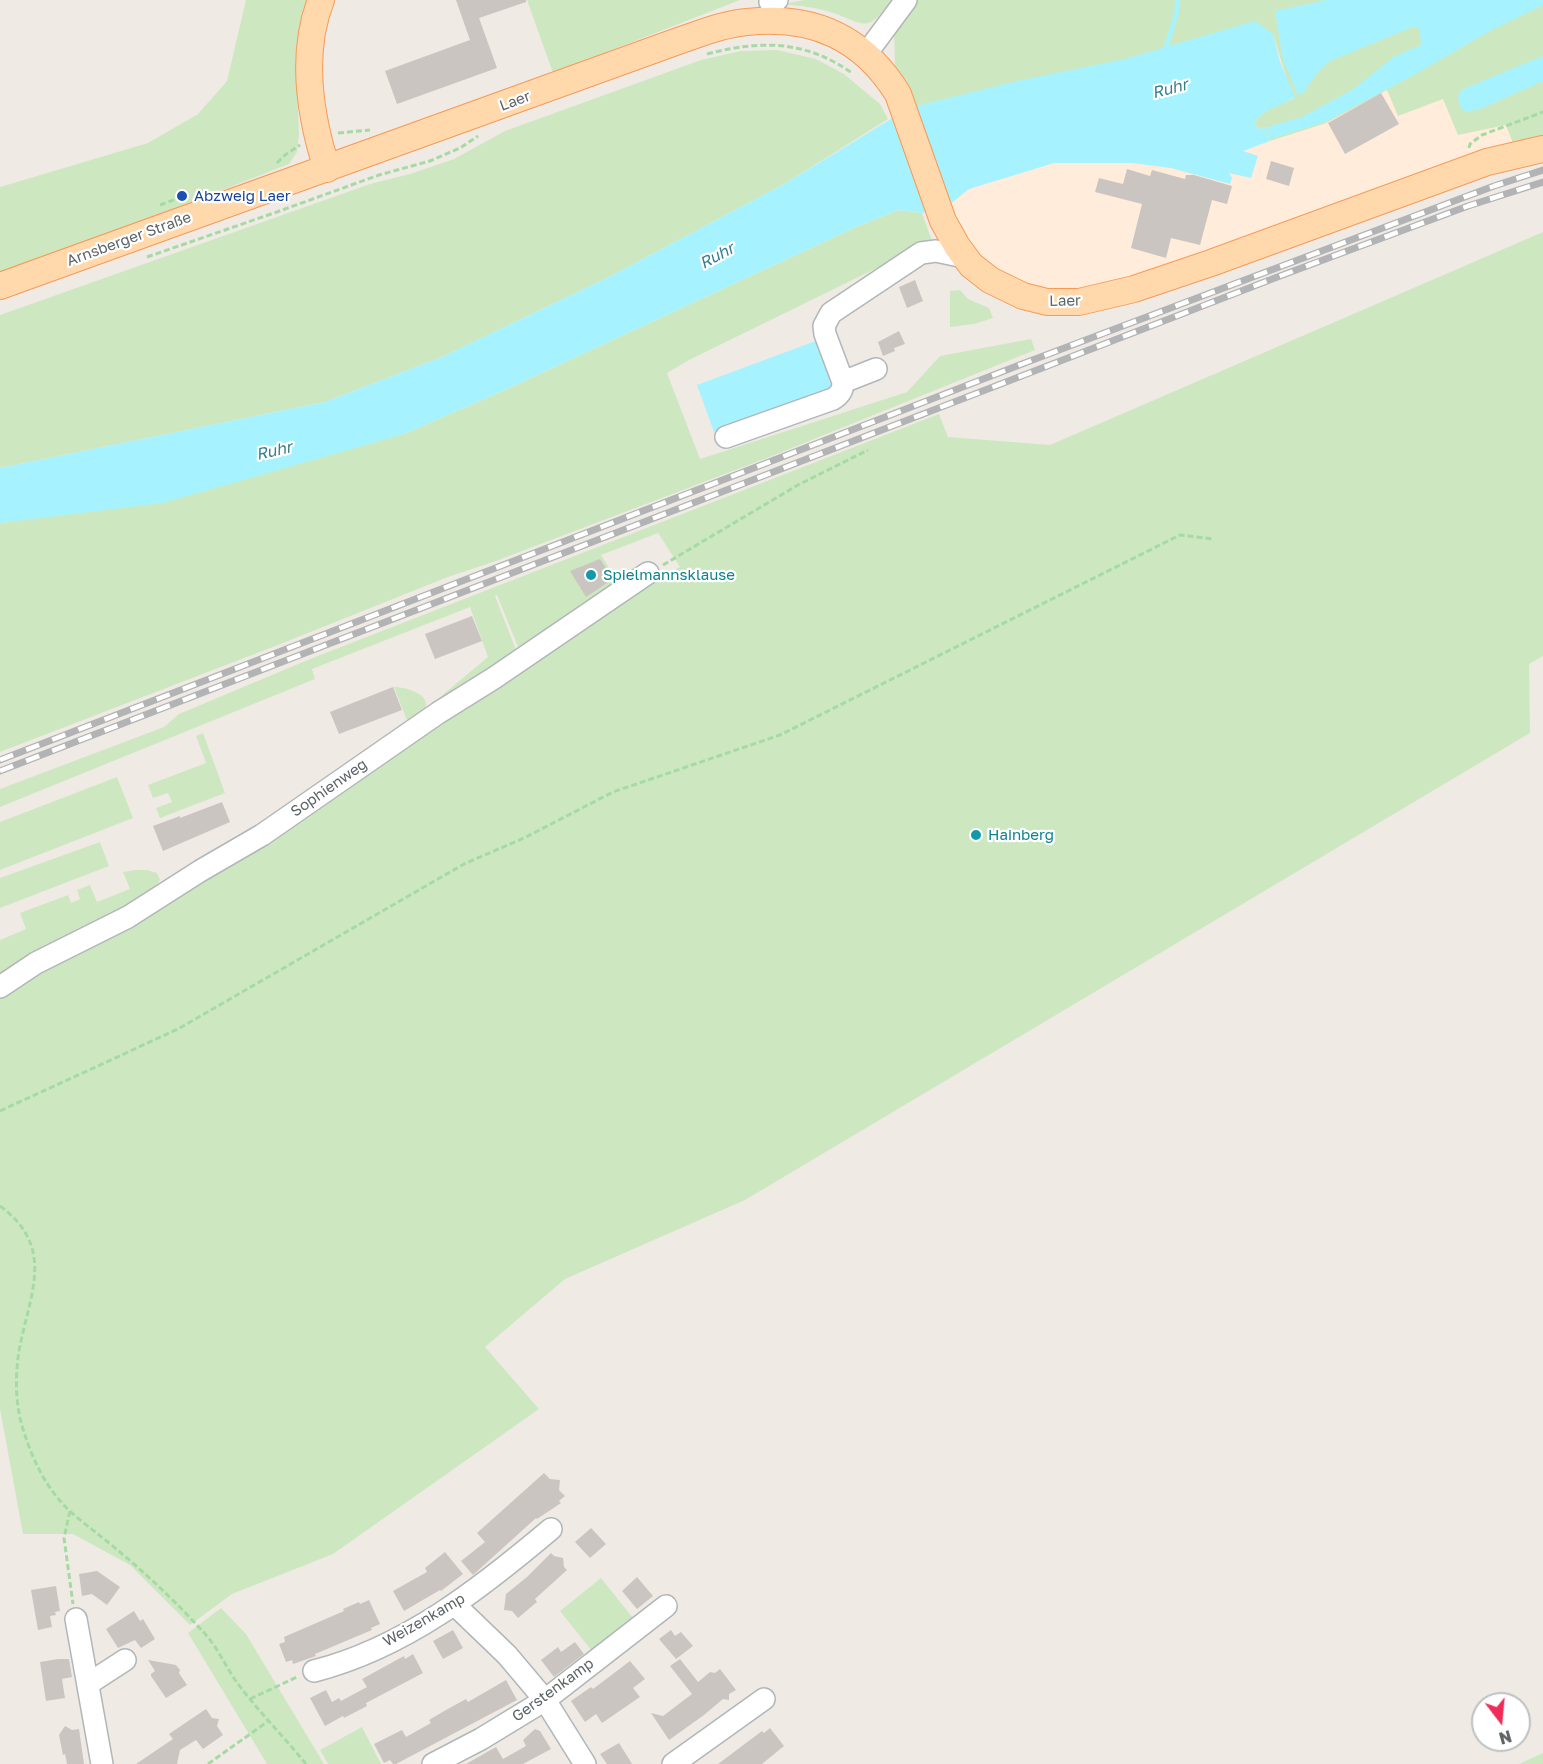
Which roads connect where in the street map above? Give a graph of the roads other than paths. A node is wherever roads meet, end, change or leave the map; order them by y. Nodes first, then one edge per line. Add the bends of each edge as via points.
1 (321, 0) edge
2 (906, 0) edge
3 (862, 66) junction
4 (1543, 149) edge
5 (327, 169) junction
6 (964, 257) junction
7 (0, 286) edge
8 (876, 369) dead end
9 (843, 382) junction
10 (726, 437) dead end
11 (648, 573) road end
12 (0, 987) edge
13 (552, 1529) dead end
14 (455, 1605) junction
15 (666, 1606) dead end
16 (76, 1618) road end
17 (125, 1660) dead end
18 (314, 1671) road end
19 (88, 1684) junction
20 (764, 1699) dead end
21 (545, 1700) junction
22 (102, 1764) edge
23 (433, 1764) edge
24 (585, 1764) edge
25 (673, 1764) edge

1 - 5 main road via 311,49 310,95
2 - 3 street
3 - 5 main road, Laer via 854,44 825,28 783,20 729,25
3 - 6 main road, Laer via 888,78 903,107 943,221
4 - 6 main road, Laer via 1487,162 1178,274 1079,302 1047,303 1023,296 990,280
5 - 7 main road, Arnsberger Straße
6 - 9 street via 936,251 921,253 831,313 824,326 825,334
8 - 9 street
9 - 10 street via 833,399
11 - 12 street, Sophienweg via 262,835 128,917 36,963
13 - 14 street, Weizenkamp
14 - 18 street, Weizenkamp via 372,1649
14 - 21 street
15 - 21 street, Gerstenkamp
16 - 19 street
17 - 19 street
19 - 22 street
20 - 25 street
21 - 23 street, Gerstenkamp
21 - 24 street

